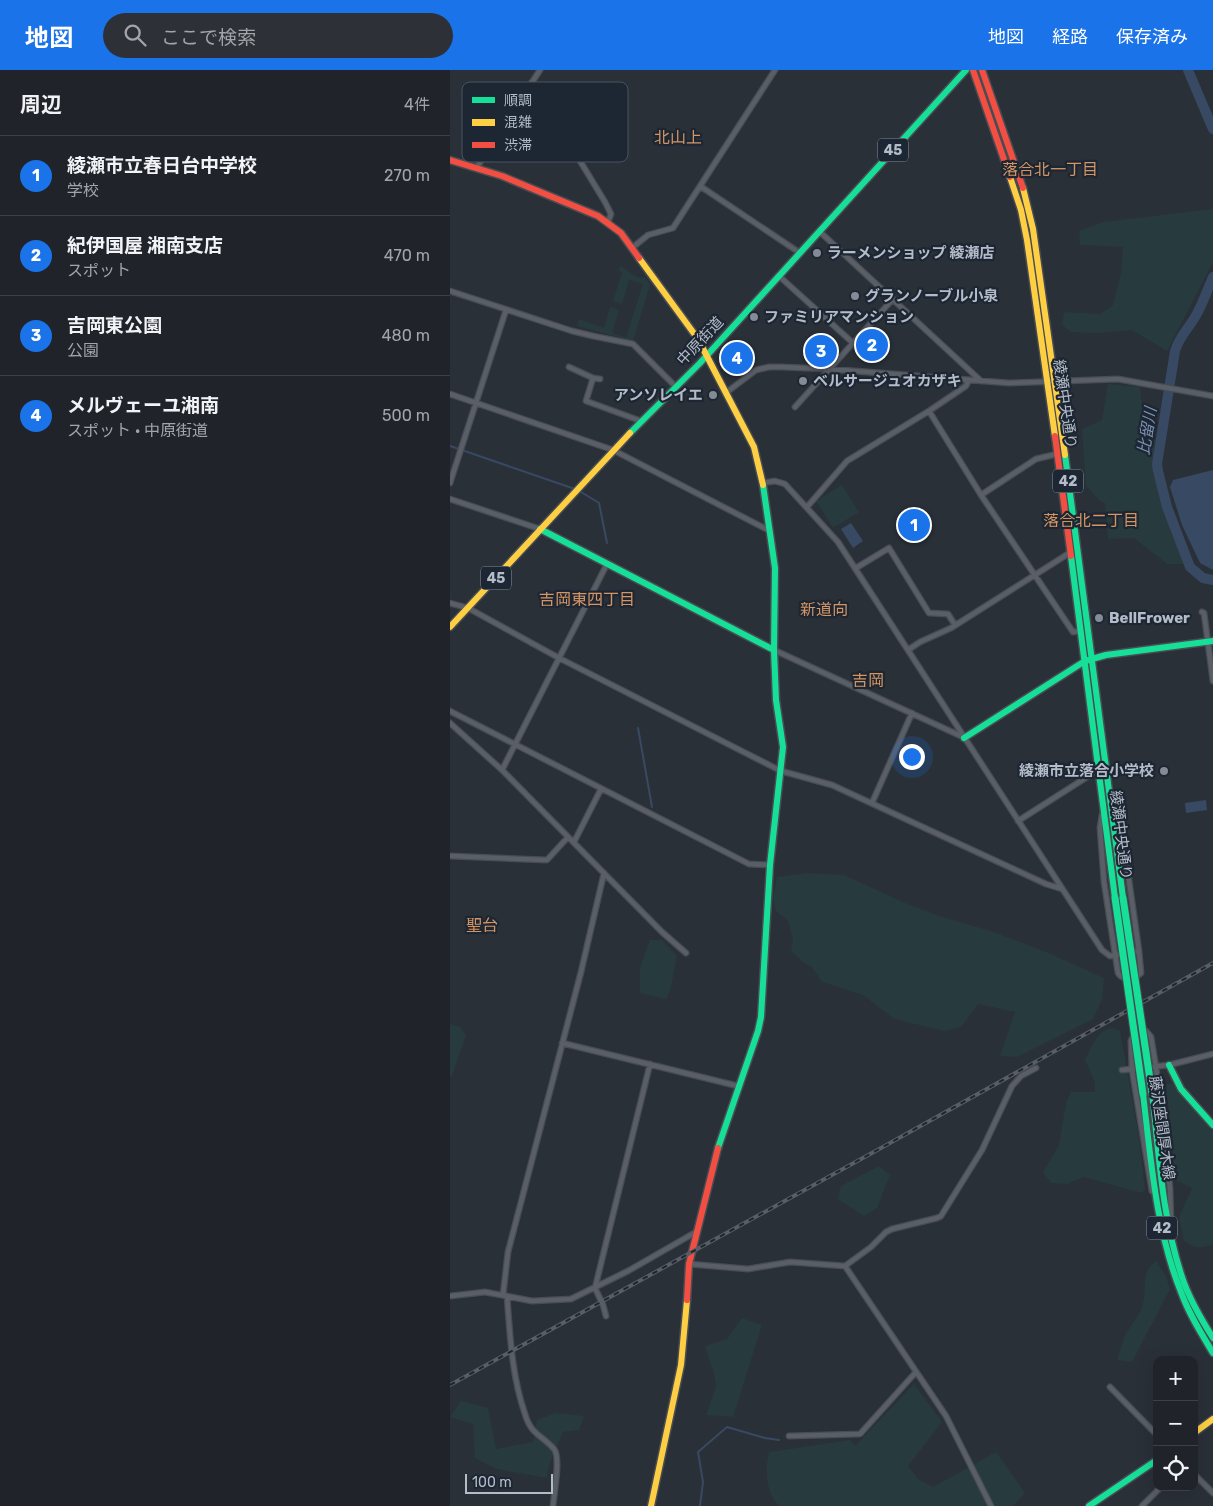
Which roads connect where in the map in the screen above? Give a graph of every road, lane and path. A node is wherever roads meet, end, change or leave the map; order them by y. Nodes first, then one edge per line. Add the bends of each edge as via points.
1 (540, 70) edge
2 (775, 70) edge
3 (966, 70) edge
4 (973, 70) edge
5 (982, 70) edge
6 (532, 82) edge
7 (450, 160) edge
8 (480, 162) edge
9 (581, 162) edge
10 (477, 167) junction
11 (700, 186) junction
12 (608, 222) junction
13 (819, 232) junction
14 (632, 248) junction
15 (800, 253) junction
16 (779, 276) junction
17 (450, 291) edge
18 (892, 299) junction
19 (506, 310) junction
20 (853, 343) junction
21 (707, 354) junction
22 (569, 367) dead end
23 (829, 369) junction
24 (593, 378) junction
25 (600, 379) dead end
26 (969, 380) junction
27 (981, 381) junction
28 (1052, 381) junction
29 (675, 386) junction
30 (726, 392) junction
31 (450, 394) edge
32 (1213, 396) edge
33 (476, 403) junction
34 (795, 407) dead end
35 (929, 411) junction
36 (641, 421) junction
37 (613, 450) junction
38 (1057, 454) junction
39 (450, 483) edge
40 (762, 483) junction
41 (981, 495) junction
42 (450, 499) edge
43 (807, 507) junction
44 (540, 529) junction
45 (771, 531) junction
46 (1071, 552) junction
47 (607, 564) junction
48 (856, 568) junction
49 (1035, 574) junction
50 (450, 602) edge
51 (468, 608) junction
52 (1202, 612) dead end
53 (955, 624) junction
54 (450, 627) edge
55 (1081, 632) junction
56 (1210, 641) edge
57 (774, 650) junction
58 (908, 650) junction
59 (559, 658) junction
60 (1089, 660) junction
61 (1213, 681) edge
62 (450, 711) edge
63 (912, 713) junction
64 (450, 723) edge
65 (964, 738) junction
66 (514, 745) junction
67 (502, 770) junction
68 (1098, 770) junction
69 (781, 771) junction
70 (601, 789) junction
71 (872, 803) junction
72 (1111, 803) junction
73 (1103, 806) junction
74 (1018, 821) junction
75 (568, 837) junction
76 (574, 842) junction
77 (450, 856) edge
78 (770, 865) junction
79 (604, 873) junction
80 (1062, 889) junction
81 (1115, 898) joint
82 (1123, 898) joint
83 (1139, 951) junction
84 (686, 953) dead end
85 (1115, 956) junction
86 (562, 1043) junction
87 (1213, 1054) edge
88 (650, 1064) junction
89 (1169, 1065) junction
90 (1156, 1067) junction
91 (1036, 1068) dead end
92 (1122, 1070) dead end
93 (1132, 1070) junction
94 (738, 1086) junction
95 (1213, 1125) edge
96 (1159, 1216) junction
97 (696, 1232) junction
98 (1171, 1235) junction
99 (689, 1264) junction
100 (845, 1266) junction
101 (595, 1288) junction
102 (450, 1296) edge
103 (505, 1296) junction
104 (606, 1316) dead end
105 (1213, 1338) edge
106 (1213, 1352) edge
107 (916, 1372) junction
108 (1110, 1387) dead end
109 (1213, 1419) edge
110 (1198, 1430) edge
111 (1153, 1431) edge
112 (789, 1436) dead end
113 (1153, 1463) edge
114 (1198, 1478) edge
115 (1157, 1491) edge
116 (1213, 1493) edge
117 (553, 1506) edge
118 (651, 1506) edge
119 (990, 1506) edge
120 (1090, 1506) edge
121 (1142, 1506) edge

1 - 6 street
2 - 11 street
3 - 13 main road, 中原街道 / 45
4 - 28 main road, 綾瀬中央通り / 42 via 1006,175 1021,210
5 - 28 main road, 綾瀬中央通り / 42 via 1024,191 1041,278
7 - 10 main road
8 - 10 street
9 - 12 street via 611,214
10 - 12 main road
11 - 14 street via 673,228 648,235
11 - 15 street
12 - 14 main road
13 - 15 main road, 中原街道 / 45
13 - 18 street
14 - 21 main road
15 - 16 main road, 中原街道 / 45
16 - 20 street
16 - 21 main road, 中原街道 / 45
17 - 19 street
18 - 20 street
18 - 27 street
19 - 29 street via 593,336 633,344
19 - 33 street
20 - 23 street
21 - 29 main road, 中原街道 / 45
21 - 30 main road
22 - 24 street
23 - 26 street
23 - 30 street via 781,367 756,370
23 - 34 street
24 - 25 street
24 - 36 street via 586,401
26 - 27 street
26 - 35 street via 966,386
27 - 28 street
28 - 32 street via 1118,378
28 - 38 main road, 綾瀬中央通り / 42
28 - 60 main road, 綾瀬中央通り / 42
29 - 36 main road, 中原街道 / 45
30 - 40 main road via 754,447
31 - 33 street
33 - 37 street
33 - 39 street
35 - 41 street
35 - 43 street via 847,461
36 - 37 main road, 中原街道 / 45
37 - 44 main road, 中原街道 / 45
37 - 45 street
38 - 41 street via 1036,459
38 - 46 main road, 綾瀬中央通り / 42
40 - 43 street via 775,481 785,484
40 - 45 main road
41 - 49 street
42 - 44 street
43 - 48 street
44 - 47 main road
44 - 51 main road, 中原街道 / 45
45 - 57 main road via 775,568
46 - 49 street
46 - 55 main road, 綾瀬中央通り / 42
47 - 57 main road
47 - 59 street
48 - 53 street via 889,548 929,614 948,614
48 - 58 street
49 - 53 street
49 - 55 street via 1073,632
50 - 51 street
51 - 54 main road, 中原街道 / 45
51 - 59 street
52 - 56 street
53 - 58 street
55 - 60 main road, 綾瀬中央通り / 42
56 - 60 main road
56 - 61 street
57 - 63 street
57 - 69 main road via 776,700 782,735
58 - 65 street
59 - 66 street
59 - 69 street
60 - 65 main road
60 - 68 main road, 綾瀬中央通り / 42
60 - 72 main road, 綾瀬中央通り / 42
62 - 66 street
63 - 65 street
63 - 71 street
64 - 67 street
65 - 74 street
66 - 67 street
66 - 70 street
67 - 75 street
68 - 73 main road, 綾瀬中央通り / 42
68 - 74 street
69 - 71 street via 832,785
69 - 78 main road
70 - 76 street
70 - 78 street via 749,864
71 - 80 street
72 - 82 main road, 綾瀬中央通り / 42
72 - 83 street via 1118,815 1126,853
73 - 81 main road, 綾瀬中央通り / 42
73 - 85 street via 1100,828 1104,882
74 - 80 street
75 - 76 street
75 - 77 street via 547,860
76 - 79 street
78 - 94 main road via 758,1031
79 - 84 street
79 - 86 street
80 - 85 street via 1102,950
81 - 96 main road, 藤沢座間厚木線 / 42, bridge
82 - 98 main road, 藤沢座間厚木線 / 42, bridge
83 - 85 street
83 - 85 street via 1142,970 1137,977 1123,979 1118,973
86 - 88 street
86 - 103 street via 508,1252
87 - 89 street
88 - 94 street
88 - 101 street
89 - 90 street
89 - 95 main road via 1178,1086
90 - 93 street
90 - 93 street via 1151,1037 1146,1031 1140,1031 1134,1033 1130,1041
90 - 98 street via 1170,1188
91 - 100 street via 1021,1076 1012,1086 982,1150 941,1216 886,1232
92 - 93 street
93 - 96 street
94 - 97 main road
96 - 106 main road, 藤沢座間厚木線 / 42 via 1171,1266 1183,1298
97 - 99 main road
97 - 101 street
98 - 105 main road, 藤沢座間厚木線 / 42 via 1183,1278
99 - 100 street via 748,1269 790,1262
99 - 118 main road via 682,1365
100 - 107 street
101 - 103 street via 571,1299 532,1301
101 - 104 street
102 - 103 street via 485,1292
103 - 117 street via 513,1364 523,1409 535,1434 555,1450 557,1458
107 - 112 street via 860,1434
107 - 119 street via 946,1416
108 - 111 street
109 - 110 main road
113 - 120 main road
114 - 116 street
115 - 121 street

